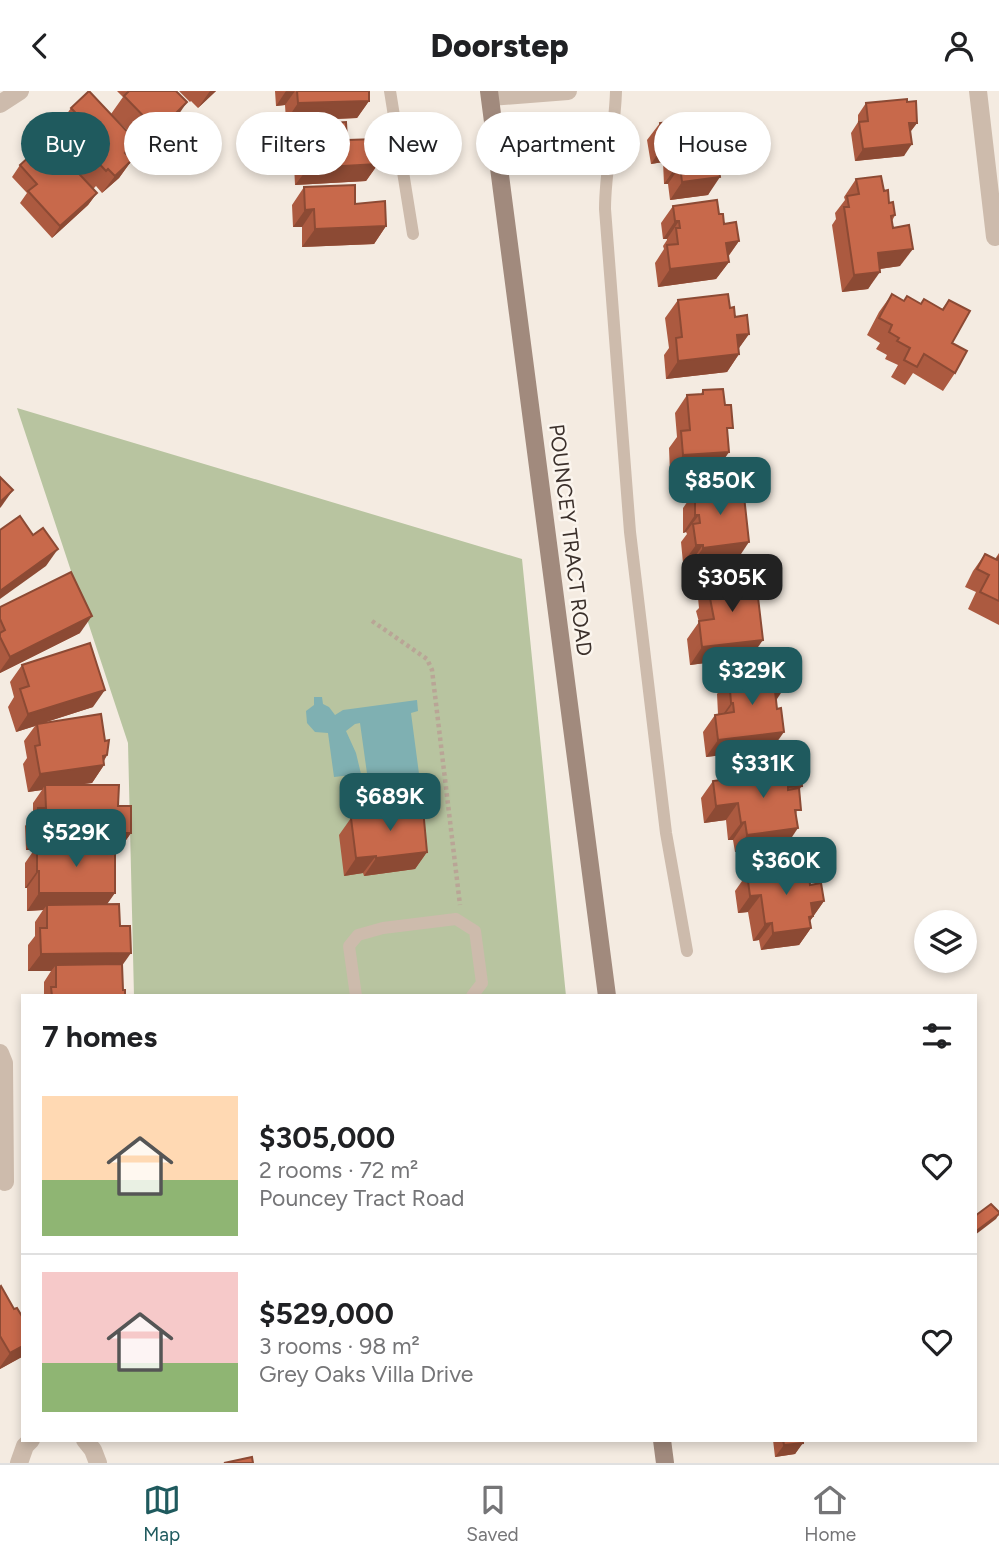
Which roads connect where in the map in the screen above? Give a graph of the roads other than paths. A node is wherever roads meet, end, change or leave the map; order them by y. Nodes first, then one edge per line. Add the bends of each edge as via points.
1 (20, 91) edge
2 (390, 91) edge
3 (568, 91) edge
4 (616, 91) edge
5 (978, 91) edge
6 (489, 94) edge
7 (0, 104) edge
8 (414, 235) dead end
9 (995, 237) dead end
10 (687, 951) dead end
11 (356, 994) edge
12 (474, 994) edge
13 (607, 994) edge
14 (0, 1053) edge
15 (9, 1182) edge
16 (29, 1442) edge
17 (87, 1442) edge
18 (662, 1442) edge
19 (19, 1463) edge
20 (98, 1463) edge
21 (664, 1463) edge

1 - 7 street
2 - 8 lane
3 - 6 street
4 - 10 lane via 605,209 630,532 666,832
5 - 9 street
6 - 13 main road, POUNCEY TRACT ROAD
11 - 12 lane via 349,946 358,935 456,919 475,931 482,983
14 - 15 street
16 - 19 street
17 - 20 street
18 - 21 main road

